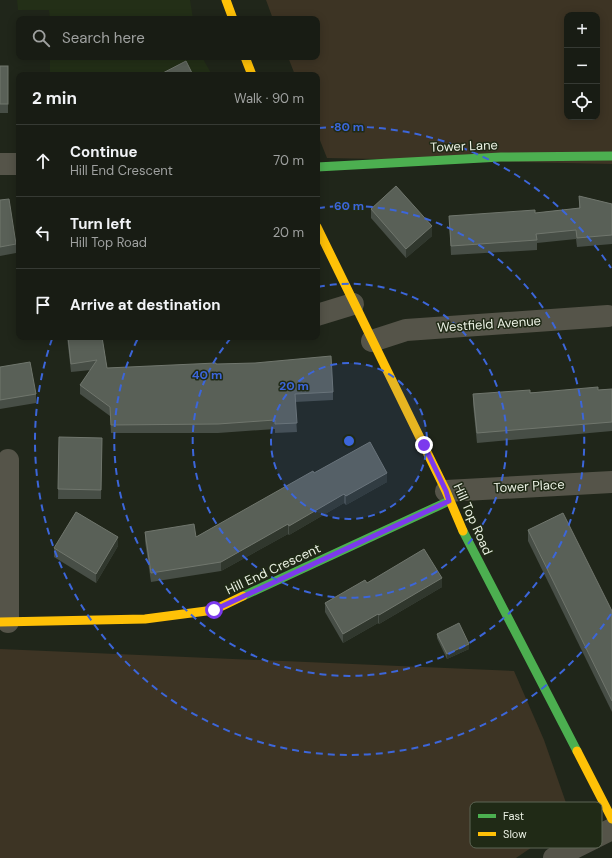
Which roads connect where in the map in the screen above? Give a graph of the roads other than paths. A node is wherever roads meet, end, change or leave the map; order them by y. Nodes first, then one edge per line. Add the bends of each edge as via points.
1 (226, 0) edge
2 (231, 16) edge
3 (246, 60) edge
4 (251, 72) edge
5 (612, 156) edge
6 (0, 164) edge
7 (16, 164) edge
8 (320, 167) edge
9 (320, 233) edge
10 (353, 304) junction
11 (320, 314) edge
12 (608, 316) dead end
13 (372, 342) junction
14 (8, 460) dead end
15 (612, 482) edge
16 (448, 496) junction
17 (4, 622) edge
18 (612, 819) edge
19 (612, 829) edge
20 (602, 834) edge
21 (574, 848) edge
22 (554, 858) edge

1 - 2 street
3 - 4 street
5 - 8 street, Tower Lane via 432,160
6 - 7 street
9 - 10 street, Hill Top Road
10 - 11 street
10 - 13 street, Hill Top Road
12 - 13 street, Westfield Avenue via 406,330
13 - 16 street, Hill Top Road
14 - 17 street
15 - 16 street, Tower Place
16 - 17 street, Hill End Crescent via 214,610 145,619
16 - 18 street, Hill Top Road via 478,563
19 - 20 street
21 - 22 street

